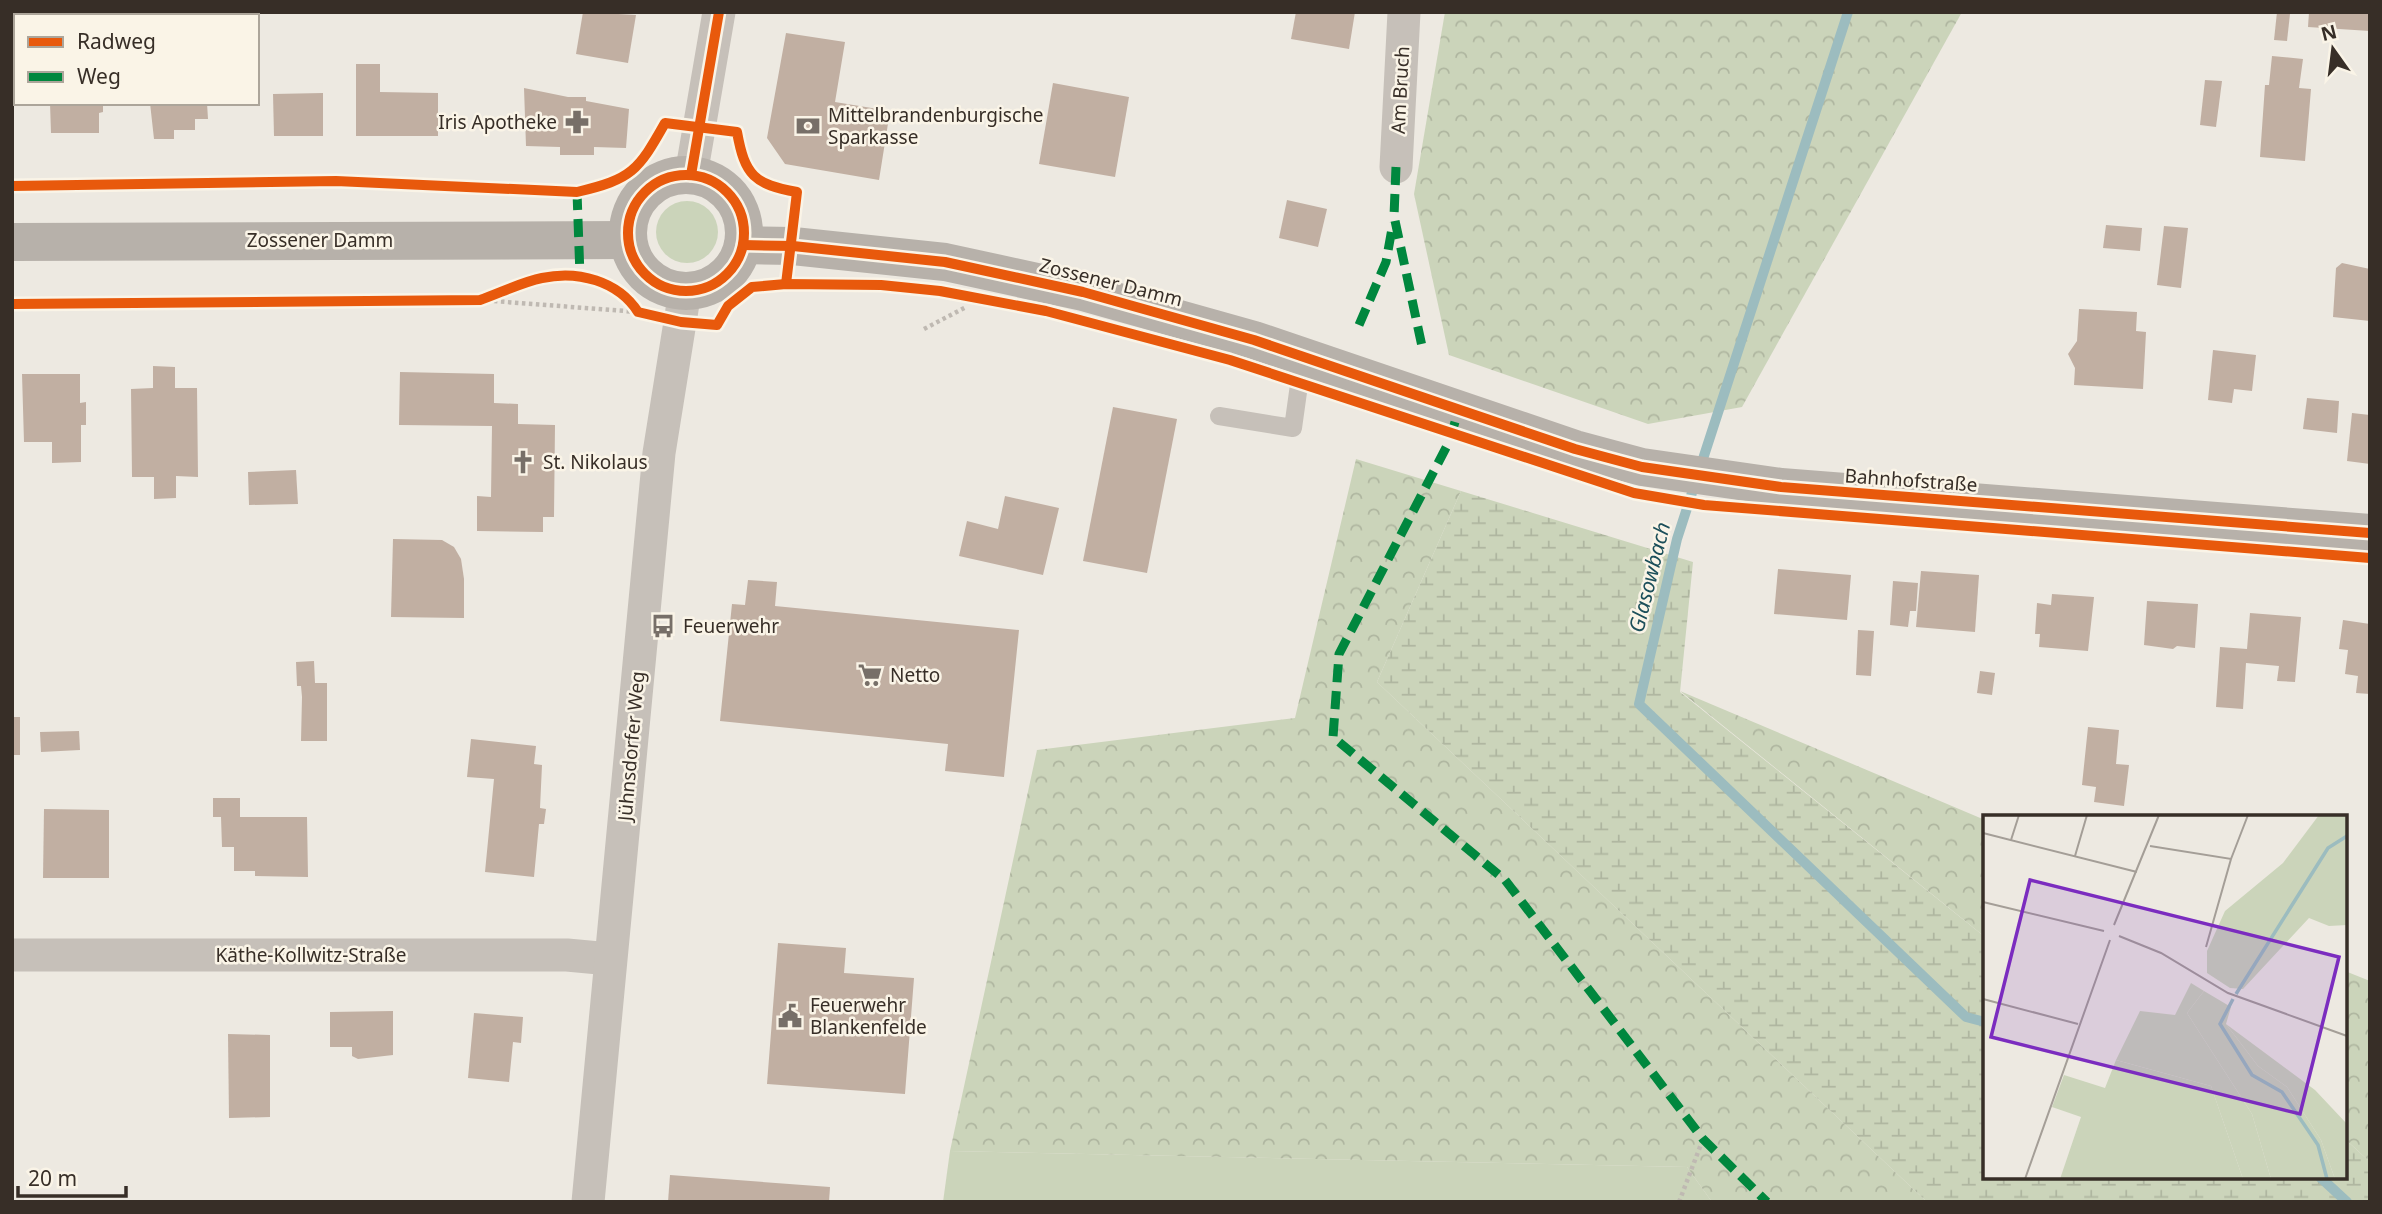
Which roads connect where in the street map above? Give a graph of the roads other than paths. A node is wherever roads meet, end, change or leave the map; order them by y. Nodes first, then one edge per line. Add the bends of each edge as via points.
1 (719, 12) edge
2 (1404, 12) edge
3 (1396, 167) dead end
4 (691, 175) junction
5 (628, 240) junction
6 (12, 242) edge
7 (743, 245) junction
8 (685, 291) junction
9 (1303, 356) junction
10 (1458, 408) joint
11 (1219, 416) dead end
12 (2370, 533) edge
13 (12, 955) edge
14 (610, 959) junction
15 (588, 1202) edge

1 - 4 street
2 - 3 street, Am Bruch
4 - 5 main road via 657,182 644,193 628,223
4 - 7 main road via 710,180 732,199 744,225
5 - 6 main road, Zossener Damm
5 - 8 main road via 641,270 653,282
7 - 8 main road via 736,264 722,278
7 - 9 main road, Zossener Damm via 945,261 1153,310
8 - 14 street, Jühnsdorfer Weg via 659,453
9 - 10 main road, Zossener Damm
9 - 11 lane via 1293,428
10 - 12 main road, Bahnhofstraße via 1575,449 1642,467 1713,478
13 - 14 street, Käthe-Kollwitz-Straße via 567,955
14 - 15 street, Jühnsdorfer Weg

